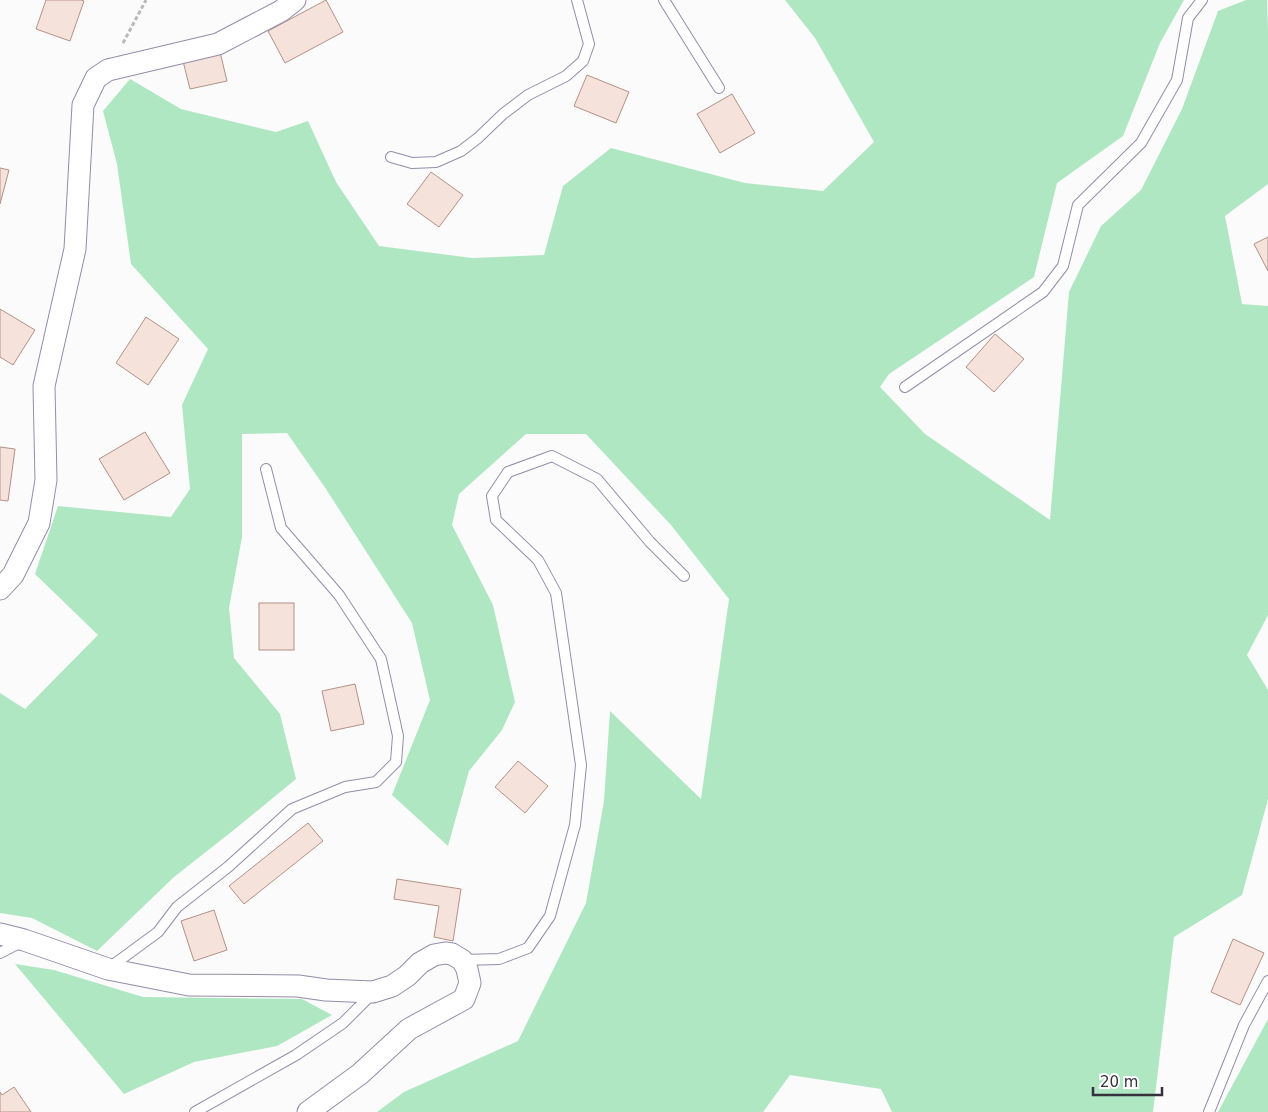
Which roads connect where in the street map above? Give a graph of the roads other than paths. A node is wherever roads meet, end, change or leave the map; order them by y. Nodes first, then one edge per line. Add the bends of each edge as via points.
1 (294, 0) edge
2 (577, 0) edge
3 (664, 0) edge
4 (1202, 0) edge
5 (719, 88) dead end
6 (391, 157) dead end
7 (905, 386) dead end
8 (266, 469) dead end
9 (684, 576) dead end
10 (0, 589) edge
11 (0, 934) edge
12 (24, 940) junction
13 (0, 953) edge
14 (462, 960) junction
15 (108, 969) junction
16 (1268, 981) edge
17 (373, 992) junction
18 (195, 1112) edge
19 (308, 1112) edge
20 (1209, 1112) edge

1 - 10 street via 281,11 218,44 108,70 96,78 83,105 75,249 44,386 46,480 39,523 13,575
2 - 6 lane via 589,44 583,61 566,76 528,96 460,151 436,162 412,163
3 - 5 lane
4 - 7 lane via 1188,18 1176,80 1141,143 1078,204 1063,266 1043,292
8 - 15 lane via 281,528 339,595 381,659 398,736 396,762 376,782 345,787 292,809 177,907 158,932
9 - 14 lane via 650,542 597,479 552,456 508,472 492,496 496,520 538,560 556,593 581,765 575,825 550,916 528,948 499,958
11 - 12 street
12 - 13 lane
12 - 15 street
14 - 17 street via 452,954 434,955 392,986
14 - 19 street via 470,983 464,999 409,1029 360,1074
15 - 17 street via 189,985 298,986
16 - 20 lane via 1244,1025
17 - 18 lane via 343,1022 296,1055

